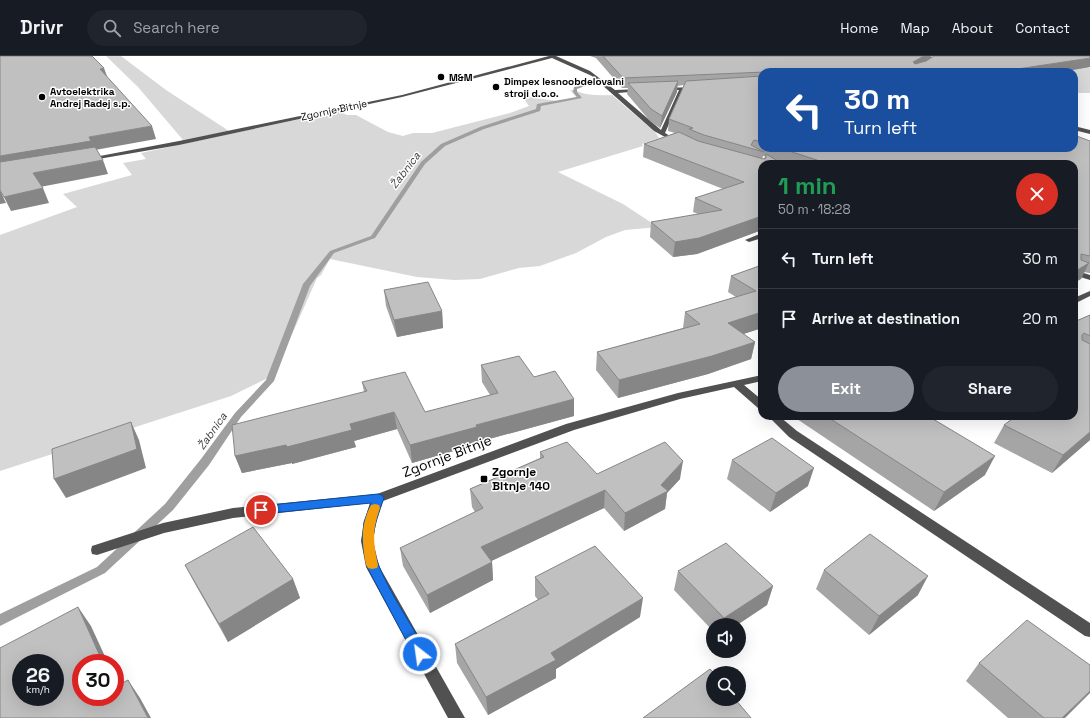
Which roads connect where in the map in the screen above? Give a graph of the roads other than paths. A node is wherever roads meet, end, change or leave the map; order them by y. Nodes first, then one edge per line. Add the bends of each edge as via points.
1 (553, 56) edge
2 (926, 56) edge
3 (922, 68) edge
4 (702, 88) edge
5 (682, 89) junction
6 (644, 90) edge
7 (659, 90) edge
8 (613, 92) junction
9 (1078, 129) edge
10 (1090, 132) edge
11 (662, 133) junction
12 (686, 146) edge
13 (83, 160) edge
14 (758, 237) edge
15 (749, 240) dead end
16 (1078, 274) edge
17 (1090, 278) edge
18 (1090, 293) edge
19 (1078, 299) edge
20 (758, 379) edge
21 (736, 383) junction
22 (758, 402) edge
23 (777, 420) edge
24 (378, 498) junction
25 (97, 550) dead end
26 (1090, 631) edge
27 (457, 718) edge

1 - 8 street, Zgornje Bitnje via 598,78
1 - 13 street, Zgornje Bitnje via 402,96 179,143
2 - 3 street via 935,60
4 - 5 street
5 - 7 street
5 - 11 street
6 - 8 street
8 - 11 street, Zgornje Bitnje via 630,109
9 - 10 street
11 - 12 street, Zgornje Bitnje
14 - 15 street
16 - 17 street
18 - 19 street
20 - 21 street, Zgornje Bitnje
21 - 22 street
21 - 24 street, Zgornje Bitnje via 678,396 570,427
23 - 26 street via 793,434
24 - 25 street, Zgornje Bitnje via 233,514 163,528
24 - 27 street via 367,541 373,567

